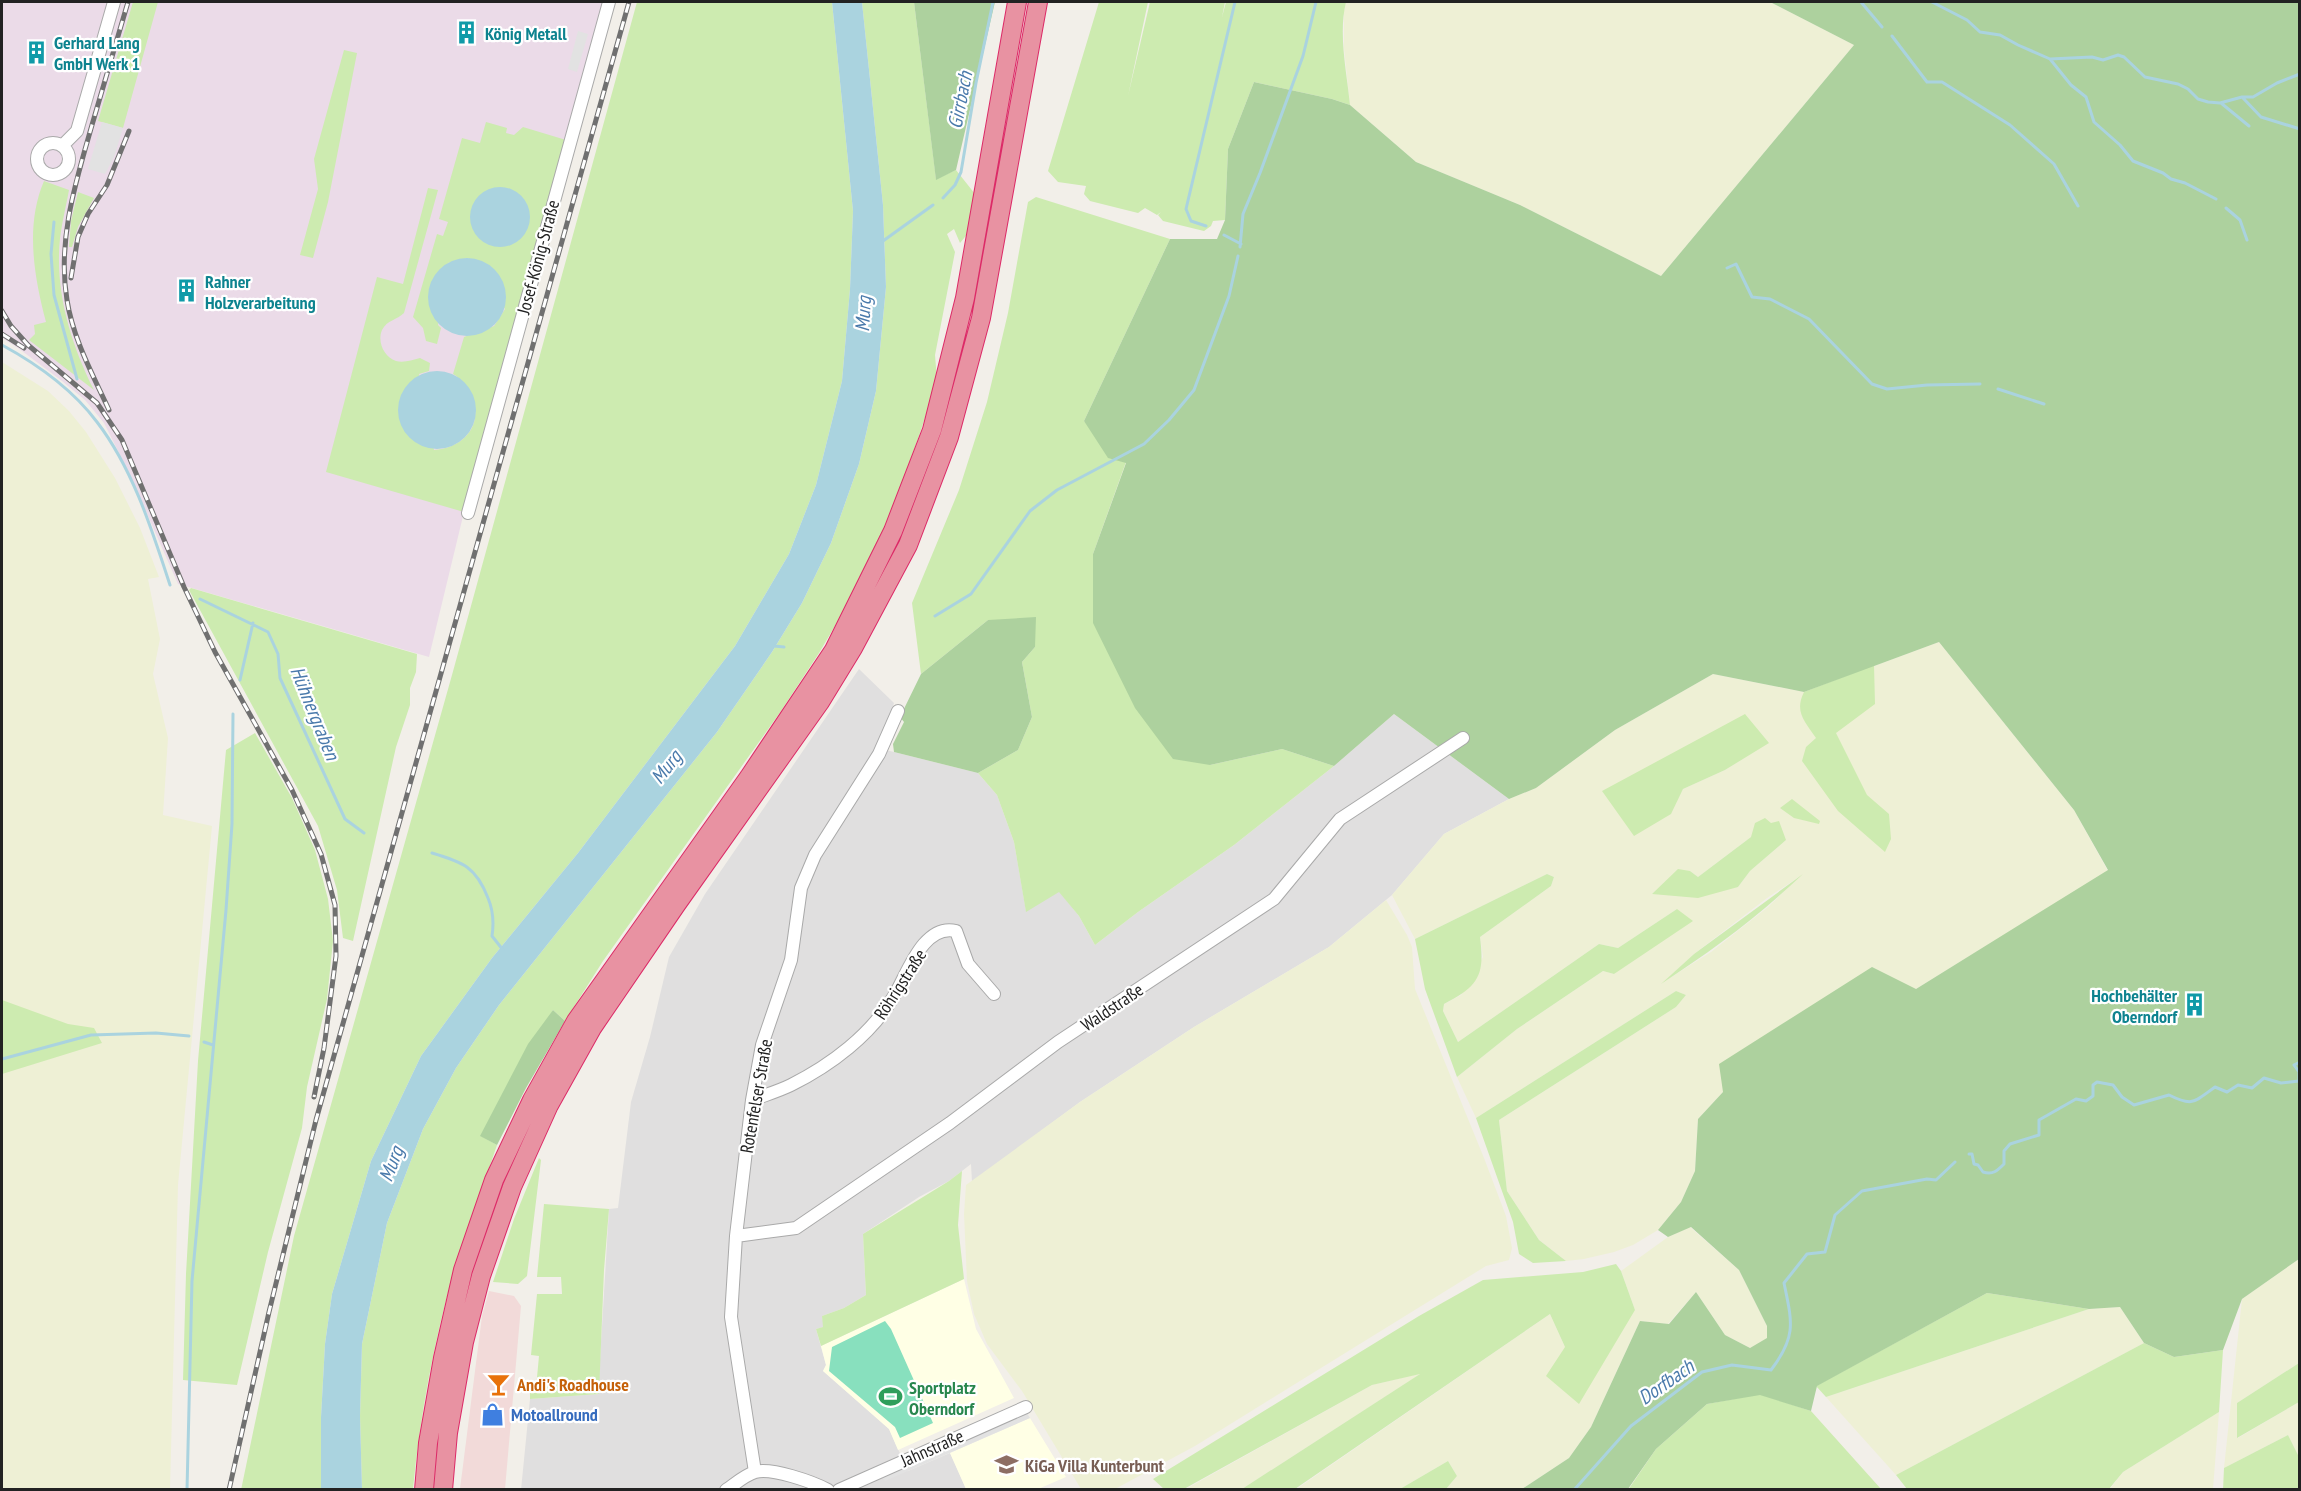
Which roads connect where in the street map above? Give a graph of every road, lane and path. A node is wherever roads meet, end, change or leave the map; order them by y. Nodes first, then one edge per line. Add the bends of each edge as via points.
1 (114, 2) edge
2 (609, 2) edge
3 (1017, 2) edge
4 (1038, 2) edge
5 (62, 146) dead end
6 (468, 513) dead end
7 (898, 711) dead end
8 (1463, 738) dead end
9 (994, 994) dead end
10 (752, 1100) junction
11 (736, 1236) junction
12 (1026, 1407) dead end
13 (755, 1472) junction
14 (424, 1490) edge
15 (443, 1490) edge
16 (726, 1490) edge
17 (828, 1490) edge
18 (839, 1490) edge

1 - 5 street via 77,131
2 - 6 street, Josef-König-Straße
3 - 14 highway via 965,298 932,430 893,531 834,650 576,1021 532,1100 494,1180 463,1270 439,1379
4 - 15 highway via 981,318 949,437 908,545 820,702 592,1028 549,1105 512,1187 481,1276 464,1342 448,1433
7 - 10 street, Rotenfelser Straße via 879,754 815,855 801,888 791,960 762,1045
8 - 11 street, Waldstraße via 1340,819 1274,899 1058,1042 796,1228
9 - 10 street, Röhrigstraße via 968,964 956,931 935,935 917,951 894,996 867,1033 791,1086
10 - 11 street, Rotenfelser Straße
11 - 13 street, Rotenfelser Straße via 731,1317
12 - 18 street, Jahnstraße
13 - 16 street
13 - 17 street via 772,1472

